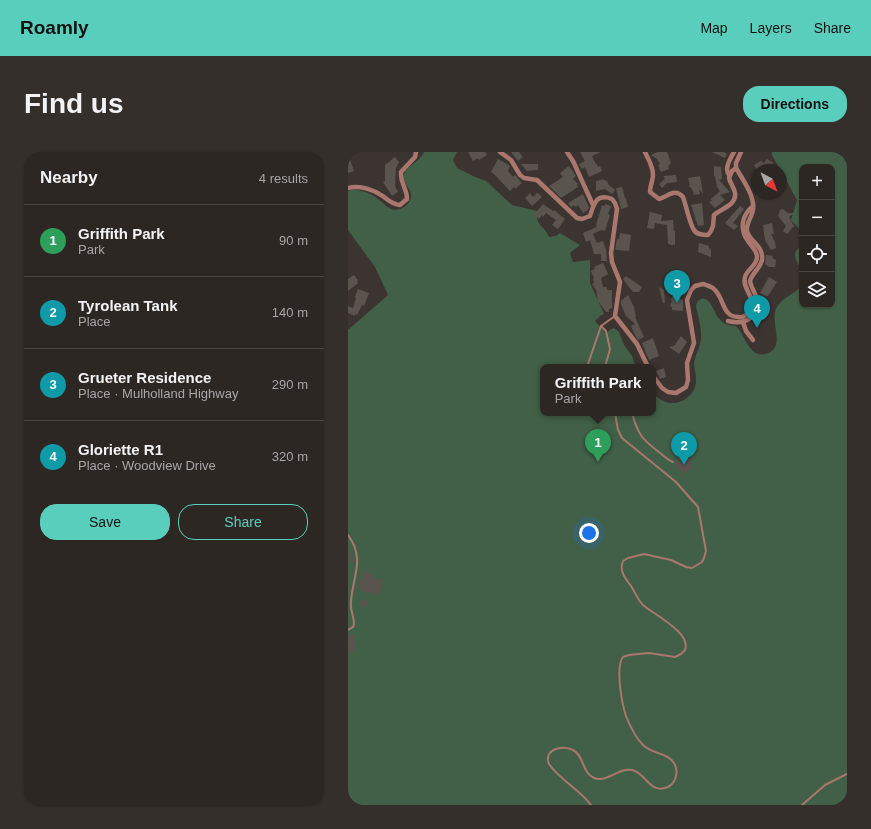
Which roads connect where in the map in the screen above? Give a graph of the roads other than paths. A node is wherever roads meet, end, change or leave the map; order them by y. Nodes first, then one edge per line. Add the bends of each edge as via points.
1 (416, 152) edge
2 (500, 152) edge
3 (567, 152) edge
4 (645, 152) edge
5 (734, 152) edge
6 (740, 152) edge
7 (731, 157) junction
8 (737, 161) junction
9 (736, 168) junction
10 (729, 175) junction
11 (348, 188) edge
12 (593, 205) junction
13 (753, 206) junction
14 (615, 316) junction
15 (728, 321) dead end
16 (743, 322) junction
17 (601, 326) junction
18 (753, 340) dead end
19 (588, 364) edge
20 (606, 364) edge
21 (647, 364) edge
22 (656, 380) edge
23 (616, 416) edge
24 (633, 416) edge
25 (673, 462) dead end
26 (348, 535) edge
27 (348, 630) edge
28 (847, 774) edge
29 (591, 805) edge
30 (802, 805) edge

1 - 11 street via 415,157 401,172 401,183 407,199 400,205 394,205 381,195 364,188
2 - 12 street via 511,160 520,176 537,180 577,218 590,216
3 - 12 street
4 - 10 street via 653,168 650,192 659,198 670,193 680,193 693,230 698,234 708,235 713,226 714,215 732,203 735,191
5 - 7 street
6 - 8 street
7 - 8 street
7 - 10 street via 726,171
8 - 9 street
9 - 10 street
9 - 13 street via 752,197
12 - 14 street via 602,197 608,197 617,209 611,253 620,282
13 - 16 street via 747,231 760,248 762,256 761,264 750,281 757,298 756,310 751,318
13 - 22 street via 748,210 743,223 745,237 757,255 755,264 744,279 752,300 752,308 745,316 738,318 725,308 714,289 703,284 695,286 687,300 694,342 687,363 688,384 680,392 672,393 662,388
14 - 17 lane
14 - 21 street via 637,344
15 - 16 street
16 - 18 street
17 - 19 lane
17 - 20 lane via 606,331 610,349
23 - 29 lane via 622,438 676,482 696,504 706,551 702,562 692,568 644,554 623,561 623,574 641,603 658,614 686,641 685,650 678,656 649,653 629,655 623,657 620,665 623,702 629,723 644,746 670,759 675,764 677,773 674,782 663,789 653,787 632,770 624,770 608,778 599,779 586,771 575,751 557,748 548,758 549,764
24 - 25 lane via 643,439
26 - 27 lane via 358,563 351,603 354,624
28 - 30 lane via 825,785

